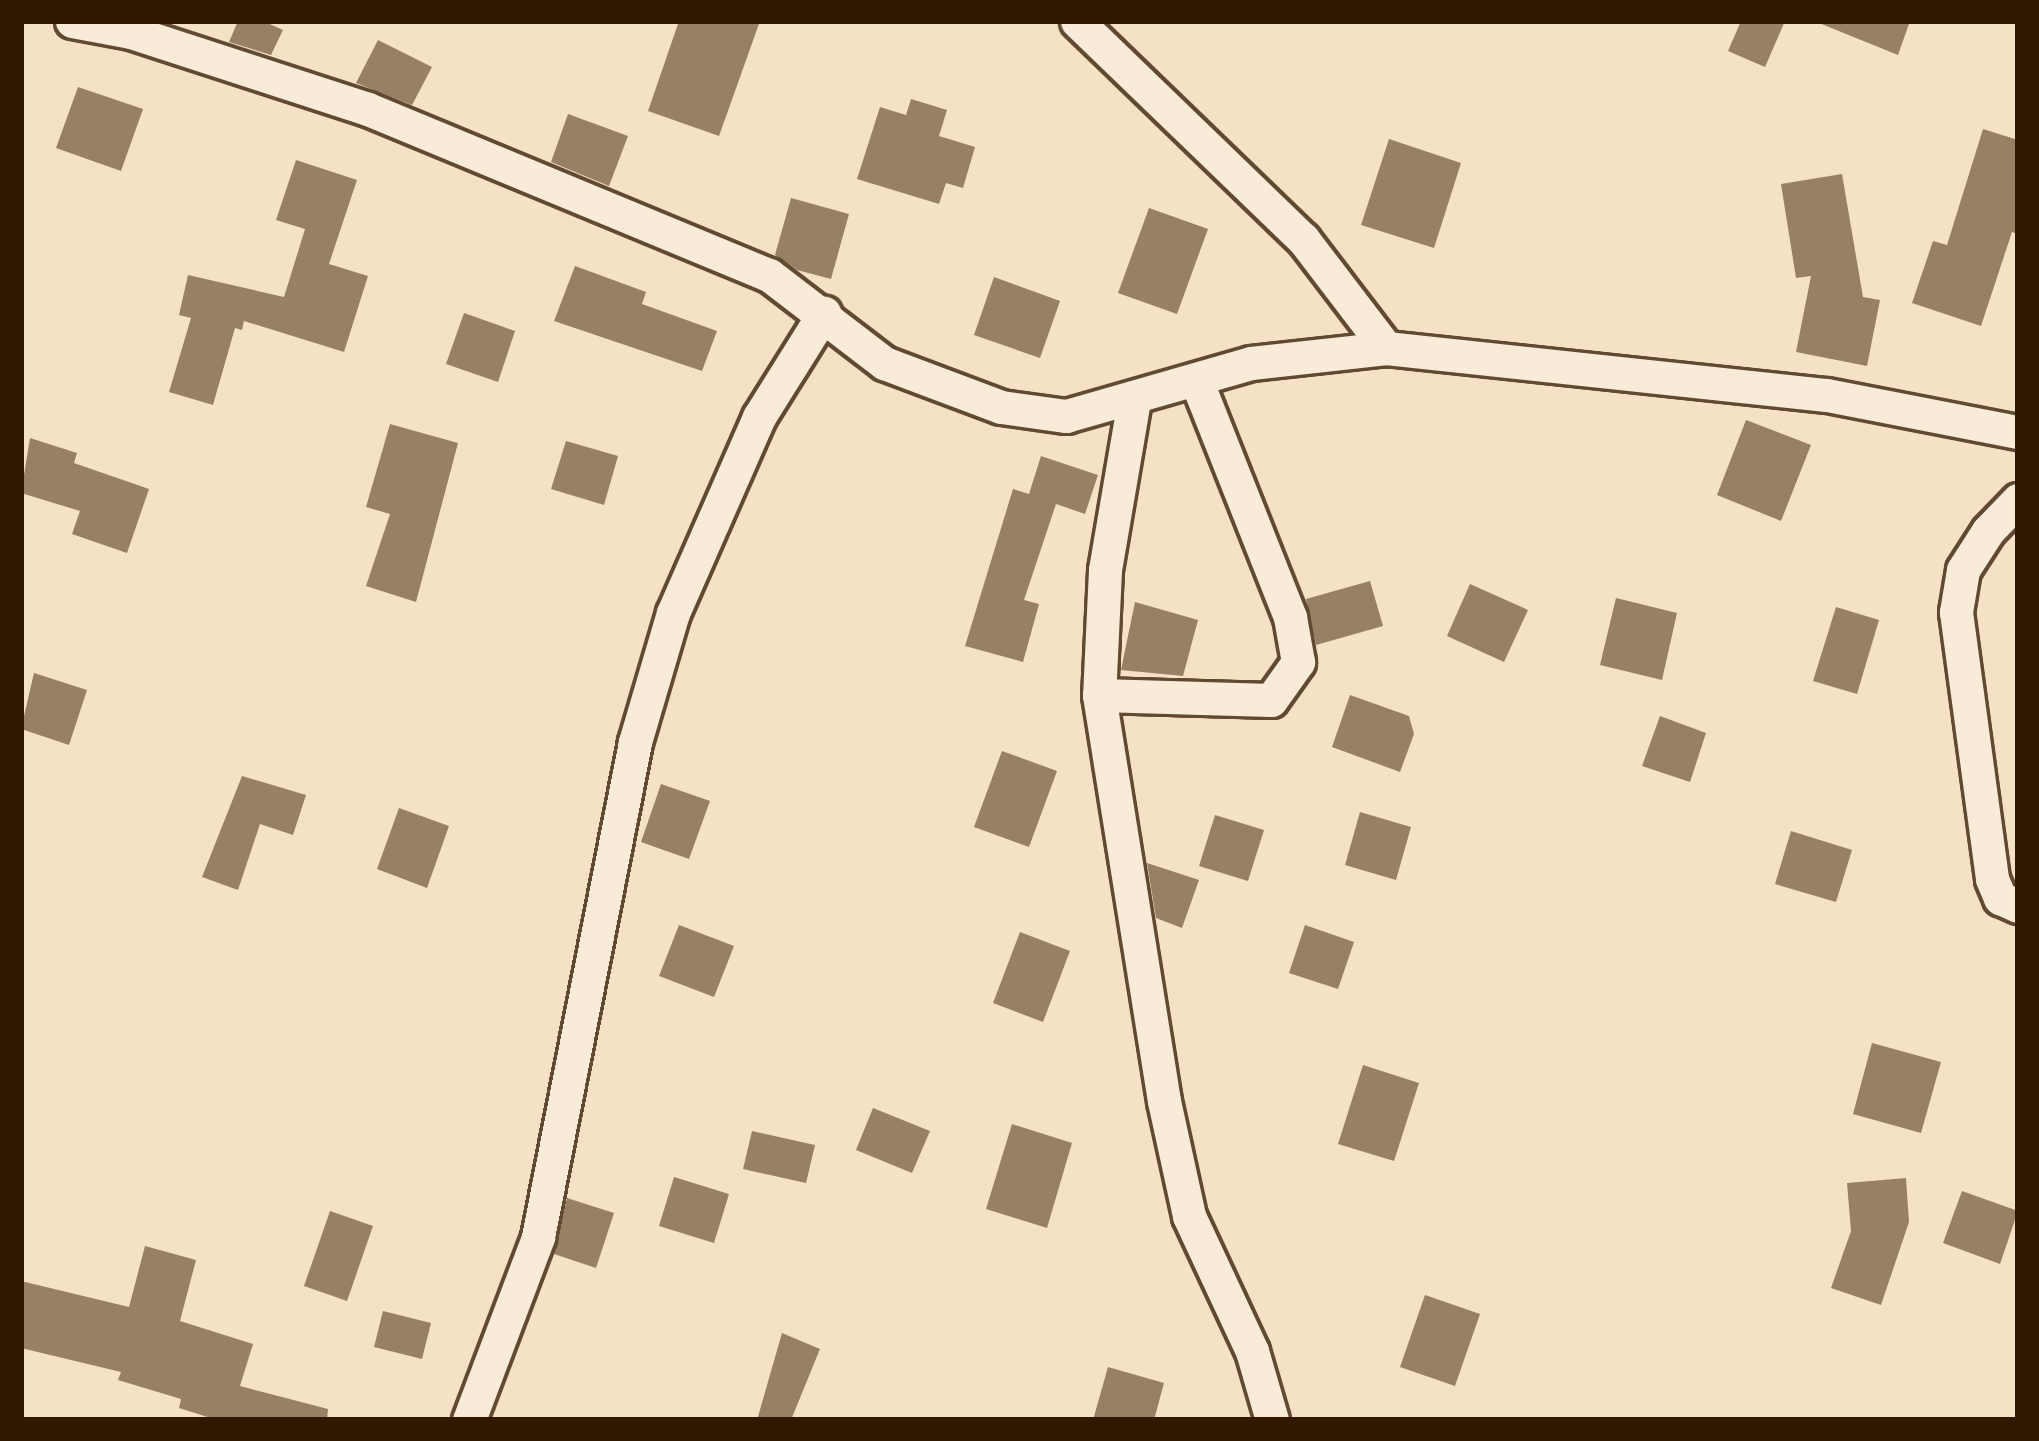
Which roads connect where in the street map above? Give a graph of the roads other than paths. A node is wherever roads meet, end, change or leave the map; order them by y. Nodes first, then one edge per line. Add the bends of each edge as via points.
1 (73, 21) edge
2 (1077, 21) edge
3 (824, 314) junction
4 (1386, 348) junction
5 (1196, 380) junction
6 (1133, 400) junction
7 (2018, 432) edge
8 (2018, 500) edge
9 (1099, 695) junction
10 (2018, 907) edge
11 (469, 1420) edge
12 (1272, 1420) edge

1 - 3 street via 368,109 769,274
2 - 4 street via 1303,239
3 - 6 street via 884,363 1001,406 1066,416
3 - 11 street via 759,417 674,613 634,742 538,1238
4 - 5 street via 1251,363
4 - 7 street via 1827,395
5 - 6 street
5 - 9 street via 1290,617 1298,662 1270,700
6 - 9 street via 1105,570
8 - 10 street via 1964,570 1956,612 1992,879 2000,898
9 - 12 street via 1189,1216 1252,1351

